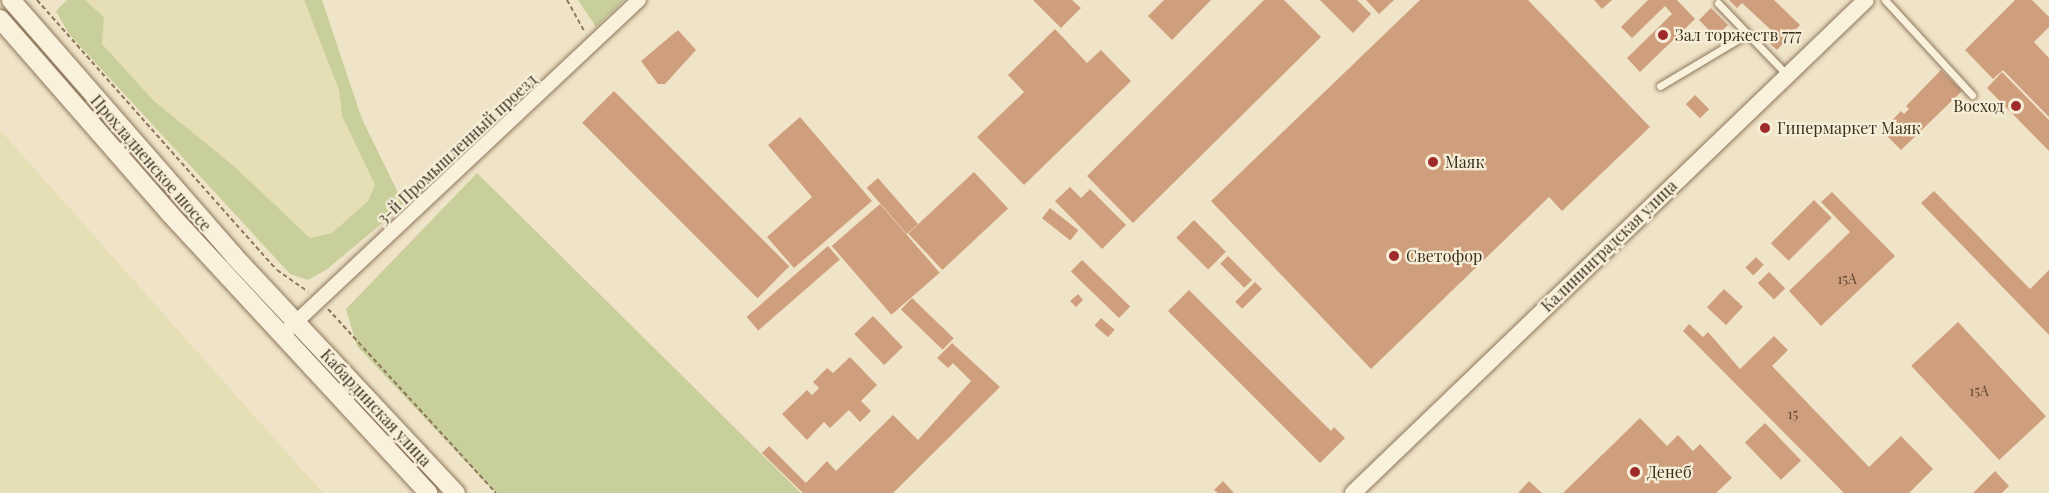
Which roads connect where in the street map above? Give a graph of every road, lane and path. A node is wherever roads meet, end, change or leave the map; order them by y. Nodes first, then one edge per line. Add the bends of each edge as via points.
1 (11, 0) edge
2 (37, 0) edge
3 (567, 0) edge
4 (639, 0) edge
5 (1866, 0) edge
6 (1885, 0) edge
7 (1718, 3) dead end
8 (0, 19) edge
9 (1747, 34) junction
10 (593, 44) junction
11 (1787, 75) junction
12 (1660, 86) dead end
13 (1972, 95) dead end
14 (320, 300) junction
15 (296, 322) junction
16 (281, 336) junction
17 (428, 493) edge
18 (456, 493) edge
19 (496, 493) edge
20 (1353, 493) edge

1 - 15 main road, Прохладненское шоссе via 120,128
2 - 14 path via 277,270
3 - 10 path
4 - 10 street, 3-й Промышленный проезд
5 - 11 street, Калининградская улица
6 - 13 lane
7 - 9 lane
8 - 16 main road, Прохладненское шоссе
9 - 11 lane
9 - 12 lane
10 - 14 street, 3-й Промышленный проезд
11 - 20 street, Калининградская улица
14 - 15 street, 3-й Промышленный проезд
14 - 19 path
15 - 16 street, 3-й Промышленный проезд
15 - 18 main road, Кабардинская улица
16 - 17 main road, Кабардинская улица

